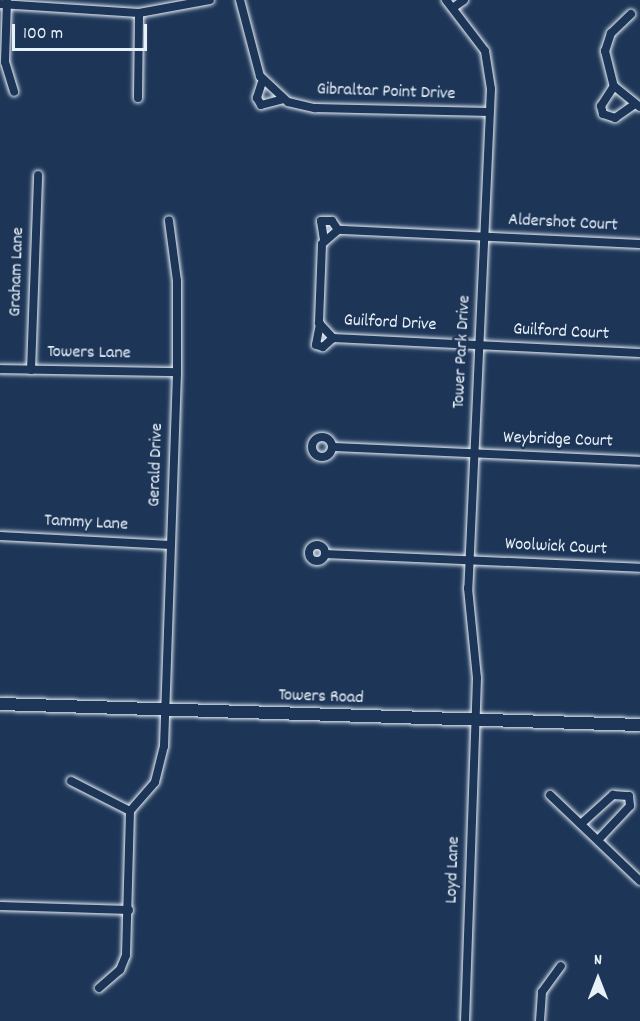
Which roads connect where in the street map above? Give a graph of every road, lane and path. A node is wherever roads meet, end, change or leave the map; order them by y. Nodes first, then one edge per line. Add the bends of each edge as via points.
1 (210, 0) edge
2 (240, 0) edge
3 (446, 0) edge
4 (464, 0) edge
5 (5, 3) edge
6 (454, 7) junction
7 (139, 13) junction
8 (631, 14) dead end
9 (263, 79) junction
10 (614, 86) junction
11 (14, 92) dead end
12 (138, 98) dead end
13 (283, 99) junction
14 (637, 106) edge
15 (489, 112) junction
16 (38, 175) dead end
17 (169, 221) dead end
18 (338, 230) junction
19 (484, 237) junction
20 (324, 240) junction
21 (640, 244) edge
22 (320, 324) junction
23 (333, 338) junction
24 (480, 345) junction
25 (640, 353) edge
26 (0, 369) edge
27 (31, 370) junction
28 (177, 372) junction
29 (333, 447) dead end
30 (474, 453) junction
31 (640, 461) edge
32 (0, 536) edge
33 (171, 545) junction
34 (325, 554) dead end
35 (470, 560) junction
36 (640, 568) edge
37 (0, 704) edge
38 (165, 711) junction
39 (476, 720) junction
40 (640, 725) edge
41 (71, 781) dead end
42 (550, 795) dead end
43 (130, 811) junction
44 (582, 823) junction
45 (599, 839) junction
46 (640, 881) edge
47 (0, 906) edge
48 (129, 910) junction
49 (561, 966) dead end
50 (99, 988) dead end
51 (465, 1021) edge
52 (540, 1021) edge

1 - 7 street
2 - 9 street, Gibraltar Point Drive
3 - 6 street, Tower Park Drive
4 - 6 street
5 - 7 street
5 - 11 street via 5,62
6 - 15 street, Tower Park Drive via 490,66
7 - 12 street
8 - 10 street via 607,43
9 - 13 street, Gibraltar Point Drive
9 - 13 street, Gibraltar Point Drive via 258,103 269,107
10 - 14 street
10 - 14 street via 601,106 603,114 615,117
13 - 15 street, Gibraltar Point Drive via 315,108
15 - 19 street, Tower Park Drive
16 - 27 street, Graham Lane
17 - 28 street, Gerald Drive via 177,281
18 - 19 street, Guilford Drive
18 - 20 street
18 - 20 street, Guilford Drive via 332,221 321,221
19 - 21 street, Aldershot Court
19 - 24 street, Tower Park Drive
20 - 22 street, Guilford Drive
22 - 23 street, Guilford Drive
22 - 23 street, Guilford Drive via 316,345 323,347
23 - 24 street, Guilford Drive
24 - 25 street, Guilford Court
24 - 30 street, Tower Park Drive
26 - 27 street, Towers Lane
27 - 28 street, Towers Lane
28 - 33 street, Gerald Drive
29 - 30 street, Weybridge Court
30 - 31 street, Weybridge Court
30 - 35 street, Tower Park Drive
32 - 33 street, Tammy Lane
33 - 38 street, Gerald Drive
34 - 35 street, Woolwick Court
35 - 36 street, Woolwick Court
35 - 39 street, Tower Park Drive
37 - 38 main road, Towers Road
38 - 39 main road, Towers Road
38 - 43 street, Gerald Drive via 161,765 155,782
39 - 40 main road, Towers Road
39 - 51 street, Loyd Lane
41 - 43 street
42 - 44 street
43 - 48 street
44 - 45 street
44 - 45 street via 613,795 629,796 630,806
45 - 46 street
47 - 48 street
48 - 50 street via 126,955 120,970
49 - 52 street via 542,992

